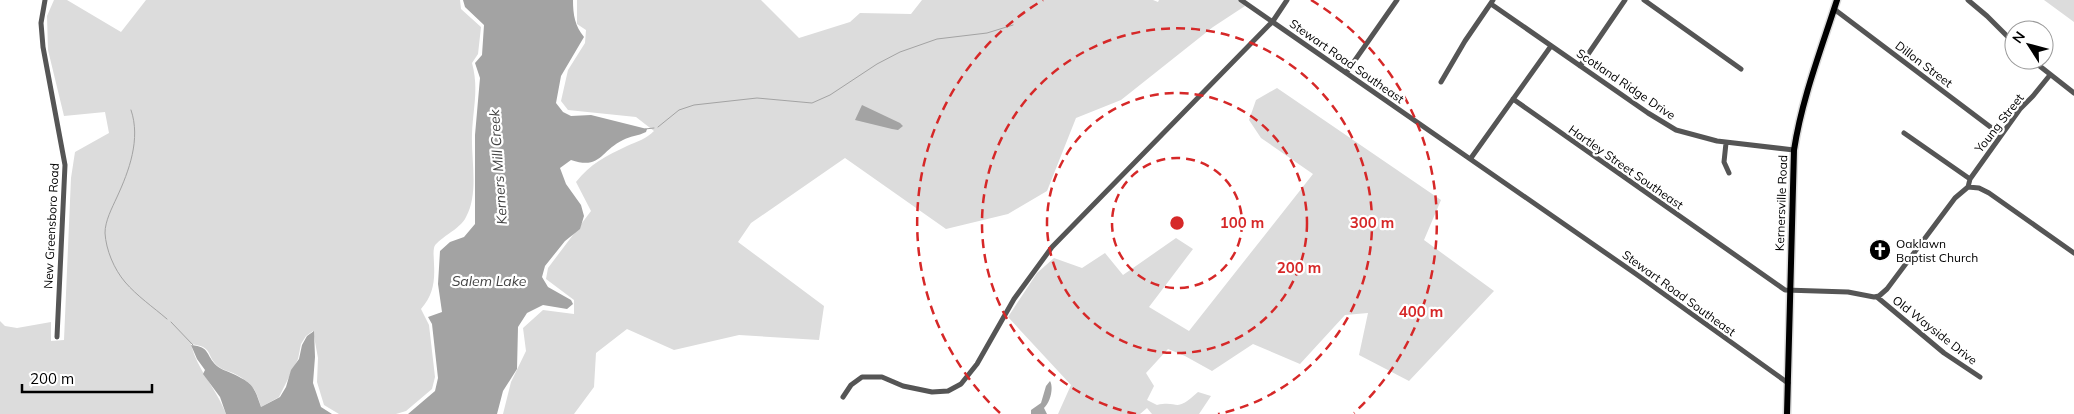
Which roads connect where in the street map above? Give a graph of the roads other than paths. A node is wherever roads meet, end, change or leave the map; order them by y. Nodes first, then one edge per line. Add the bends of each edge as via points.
1 (45, 0) edge
2 (1241, 0) edge
3 (1287, 0) edge
4 (1397, 0) edge
5 (1626, 0) edge
6 (1644, 0) edge
7 (1837, 0) edge
8 (1968, 0) edge
9 (1492, 2) edge
10 (1834, 9) junction
11 (1273, 21) junction
12 (2004, 33) edge
13 (1551, 46) junction
14 (1580, 66) junction
15 (1741, 69) dead end
16 (2044, 70) edge
17 (1346, 73) junction
18 (2050, 75) junction
19 (1441, 82) dead end
20 (2074, 93) edge
21 (1513, 99) junction
22 (1904, 133) dead end
23 (2001, 135) junction
24 (1726, 142) junction
25 (1794, 150) junction
26 (1470, 158) junction
27 (1729, 173) dead end
28 (1970, 179) junction
29 (1968, 187) junction
30 (2074, 253) edge
31 (1789, 290) junction
32 (1877, 297) junction
33 (57, 337) dead end
34 (1980, 377) dead end
35 (1788, 383) junction
36 (843, 397) dead end
37 (1787, 414) edge

1 - 33 street, New Greensboro Road via 41,23 43,47 65,165
2 - 11 street
3 - 11 street
4 - 17 street
5 - 14 street
6 - 15 street
7 - 10 main road, Kernersville Road
8 - 12 street
9 - 13 street, Scotland Ridge Drive
9 - 19 street
10 - 23 street, Dillon Street
10 - 25 main road, Kernersville Road via 1806,91
11 - 17 street, Stewart Road Southeast
11 - 36 street, Stewart Road Southeast via 1052,247 1014,299 961,384 948,391 932,392 903,386 882,377 862,378 851,385
13 - 14 street, Scotland Ridge Drive
13 - 21 street
14 - 24 street, Scotland Ridge Drive via 1666,125 1696,137
16 - 18 street
17 - 26 street, Stewart Road Southeast
18 - 20 street
18 - 23 street, Young Street
21 - 26 street
21 - 31 street, Hartley Street Southeast
22 - 28 street
23 - 28 street, Young Street
24 - 25 street, Scotland Ridge Drive
24 - 27 street via 1724,162
25 - 31 main road, Kernersville Road
26 - 35 street, Stewart Road Southeast
28 - 29 street, Young Street
29 - 30 street via 1989,193
29 - 32 street via 1955,198 1887,289
31 - 32 street via 1848,292
31 - 35 main road, Kernersville Road
32 - 34 street, Old Wayside Drive via 1944,353
35 - 37 main road, Kernersville Road

